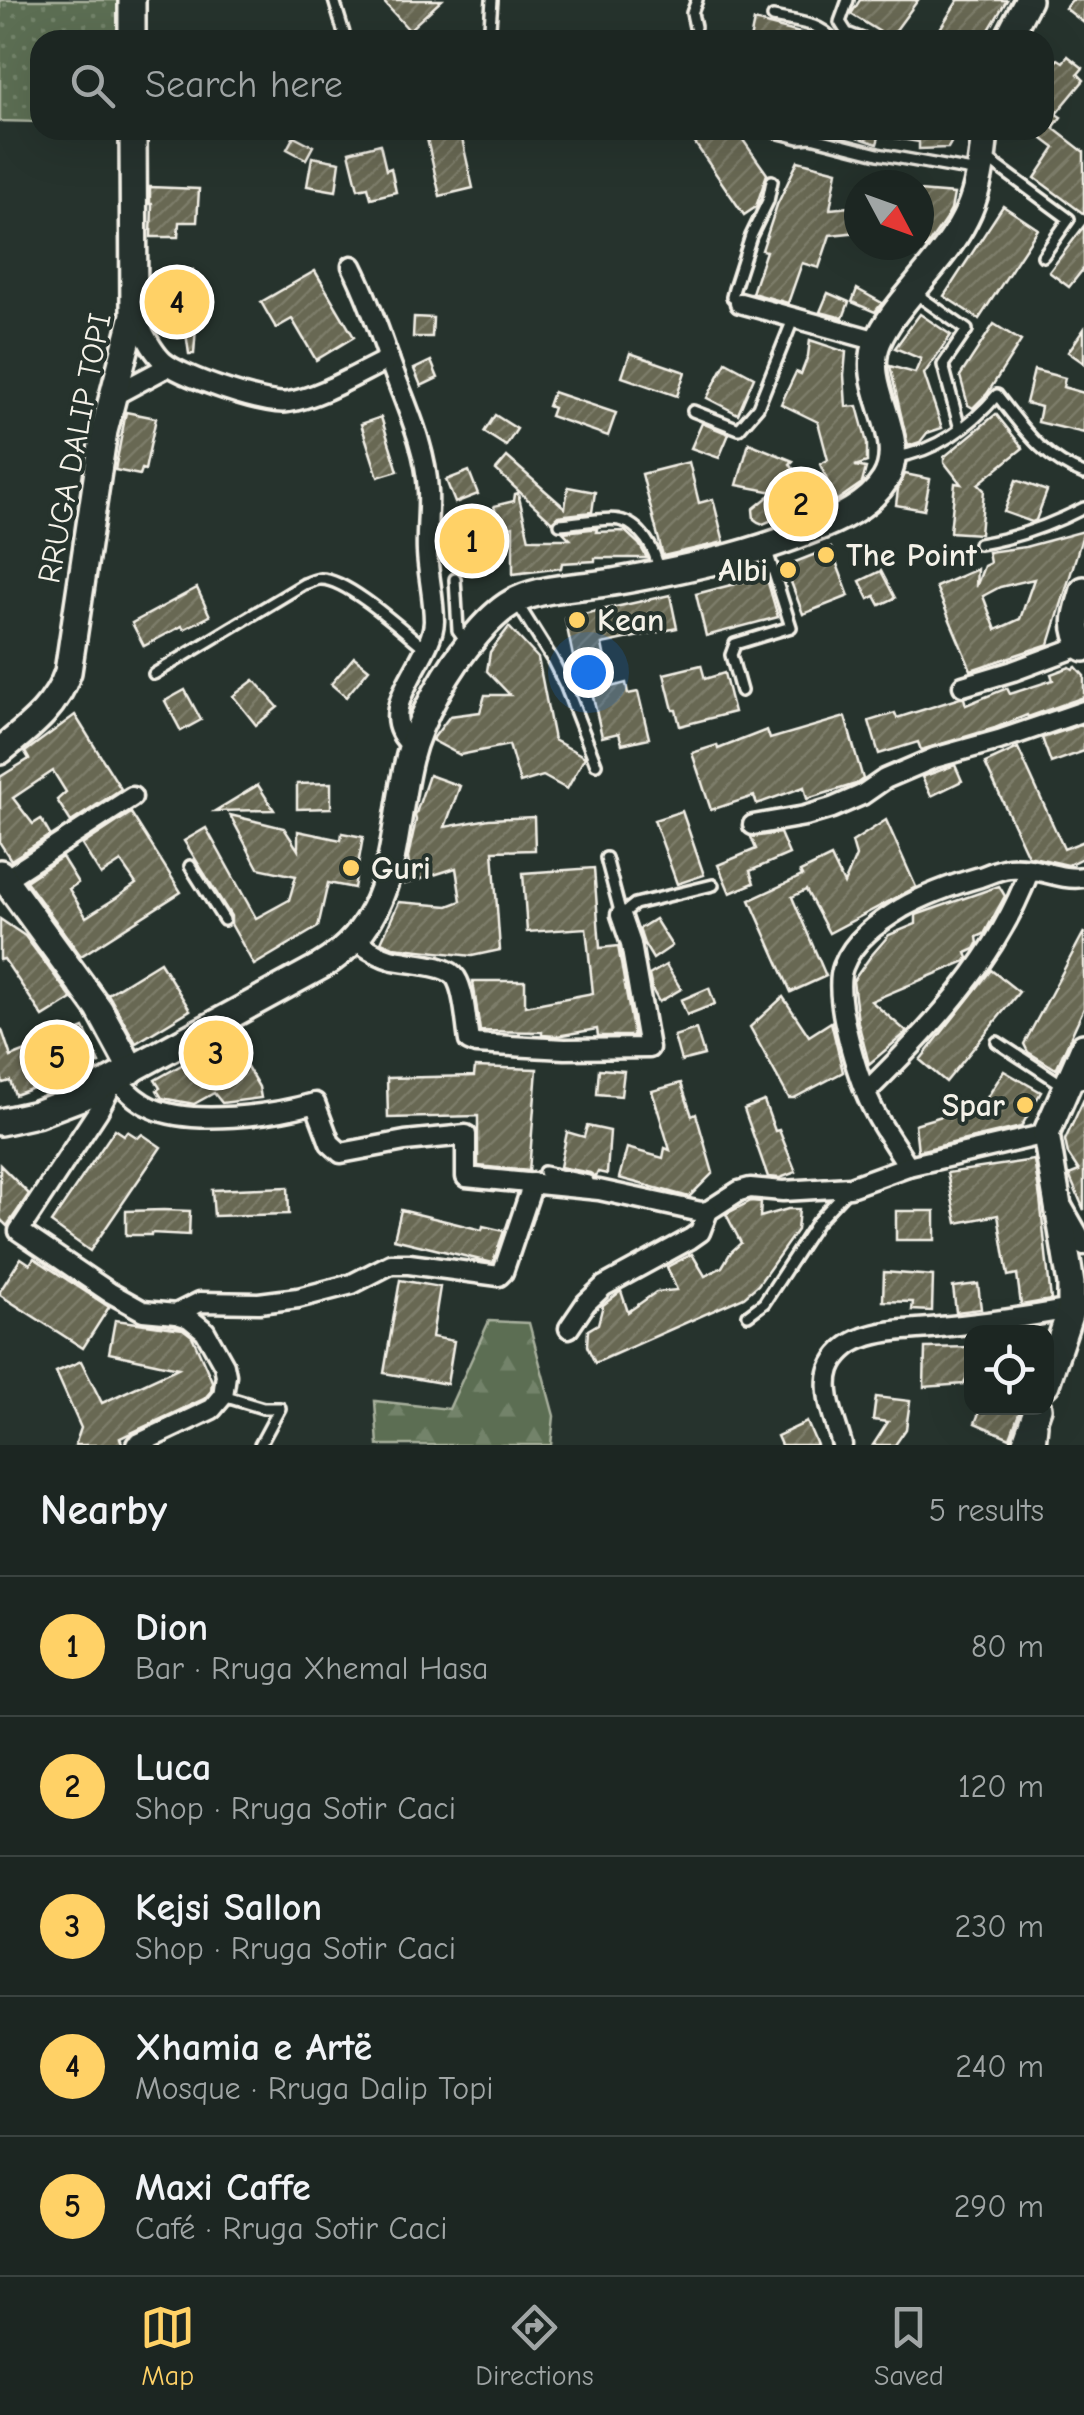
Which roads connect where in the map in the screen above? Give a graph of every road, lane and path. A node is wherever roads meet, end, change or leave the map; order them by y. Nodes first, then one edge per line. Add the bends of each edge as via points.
1 (132, 0) edge
2 (334, 0) edge
3 (492, 0) edge
4 (697, 0) edge
5 (848, 0) edge
6 (1028, 0) edge
7 (773, 17) dead end
8 (695, 27) dead end
9 (132, 30) edge
10 (343, 30) edge
11 (489, 30) edge
12 (826, 30) edge
13 (845, 30) edge
14 (1012, 30) edge
15 (133, 140) edge
16 (835, 140) edge
17 (983, 153) edge
18 (772, 181) dead end
19 (1043, 256) dead end
20 (352, 266) dead end
21 (912, 291) junction
22 (740, 302) joint
23 (134, 315) junction
24 (794, 317) junction
25 (878, 340) junction
26 (389, 358) junction
27 (169, 366) junction
28 (111, 397) junction
29 (693, 412) dead end
30 (960, 429) junction
31 (892, 458) junction
32 (1084, 474) edge
33 (1084, 508) edge
34 (560, 524) dead end
35 (979, 544) dead end
36 (766, 546) junction
37 (659, 574) junction
38 (455, 579) dead end
39 (1084, 590) edge
40 (515, 600) junction
41 (468, 644) junction
42 (1083, 646) edge
43 (426, 649) junction
44 (154, 674) dead end
45 (963, 686) dead end
46 (741, 691) dead end
47 (1084, 711) edge
48 (413, 746) junction
49 (0, 752) edge
50 (596, 764) dead end
51 (132, 797) dead end
52 (752, 825) dead end
53 (606, 858) dead end
54 (190, 866) dead end
55 (1030, 869) junction
56 (1084, 877) edge
57 (713, 885) dead end
58 (8, 889) edge
59 (621, 914) junction
60 (224, 920) dead end
61 (355, 940) junction
62 (998, 1042) dead end
63 (1079, 1071) edge
64 (124, 1074) junction
65 (866, 1092) junction
66 (0, 1122) edge
67 (1046, 1134) junction
68 (908, 1166) junction
69 (539, 1178) junction
70 (850, 1187) junction
71 (1058, 1199) junction
72 (708, 1211) junction
73 (1084, 1245) edge
74 (1071, 1309) junction
75 (176, 1314) junction
76 (748, 1315) dead end
77 (568, 1328) dead end
78 (1054, 1360) edge
79 (223, 1396) junction
80 (1036, 1415) edge
81 (1041, 1415) edge
82 (136, 1445) edge
83 (260, 1445) edge
84 (842, 1445) edge
85 (1025, 1445) edge
86 (1040, 1445) edge

1 - 9 main road
2 - 10 lane
3 - 11 lane
4 - 8 lane
5 - 13 lane via 840,22
6 - 14 main road
7 - 12 lane
15 - 23 main road, RRUGA DALIP TOPI
16 - 17 lane via 878,154
17 - 19 lane via 1069,218
17 - 21 main road via 975,198 958,234
18 - 22 lane via 734,289 732,297
20 - 26 street
21 - 25 main road
21 - 30 lane via 967,330 943,365
22 - 24 street
23 - 27 street
23 - 28 main road, RRUGA DALIP TOPI
24 - 25 street
24 - 29 lane via 758,407 739,429
25 - 31 main road via 874,374
26 - 27 street via 310,396 277,404
26 - 43 street via 414,424 428,490 434,624
27 - 28 street
28 - 49 main road, RRUGA DALIP TOPI via 68,672 48,709
30 - 31 lane via 928,450
30 - 32 lane via 997,395 1038,446
31 - 36 main road via 885,480 858,507
33 - 35 lane
34 - 37 lane via 620,520 646,540
36 - 37 main road
36 - 46 lane via 791,627 736,644 730,655
37 - 40 main road
38 - 41 lane via 458,630
39 - 42 main road via 1075,621
40 - 41 main road
40 - 50 lane via 552,658
41 - 48 main road
42 - 45 street
43 - 44 lane via 376,608 334,581 318,579
43 - 48 street via 397,717
47 - 52 street via 934,758 832,808
48 - 61 main road via 382,894
51 - 58 street
53 - 59 lane
54 - 60 lane
55 - 56 street
55 - 65 street via 984,960
55 - 65 street via 1009,868 925,894 879,922 854,948 840,978
57 - 59 lane via 635,904
58 - 64 main road via 99,1009
59 - 61 street via 649,1048 476,1044 469,1040 460,988 450,971 392,960
61 - 64 main road
62 - 63 lane
63 - 67 main road
64 - 66 main road via 60,1107
64 - 69 street via 137,1100 173,1114 262,1115 315,1103 330,1143 341,1152 466,1135 466,1177
64 - 75 street via 19,1232 143,1311
65 - 68 street
67 - 68 street
67 - 71 main road
68 - 70 street
69 - 72 street
69 - 75 street via 499,1276 391,1264 352,1284 298,1298 200,1302
70 - 72 street via 750,1188
70 - 76 lane via 817,1222 764,1303
71 - 73 street
71 - 74 main road
72 - 77 street via 700,1232 604,1286
74 - 78 main road
74 - 84 street via 886,1333 850,1344 828,1379
75 - 79 street via 189,1318 212,1344 224,1365
79 - 82 street via 212,1410
79 - 83 lane via 280,1408
80 - 85 main road
81 - 86 lane

